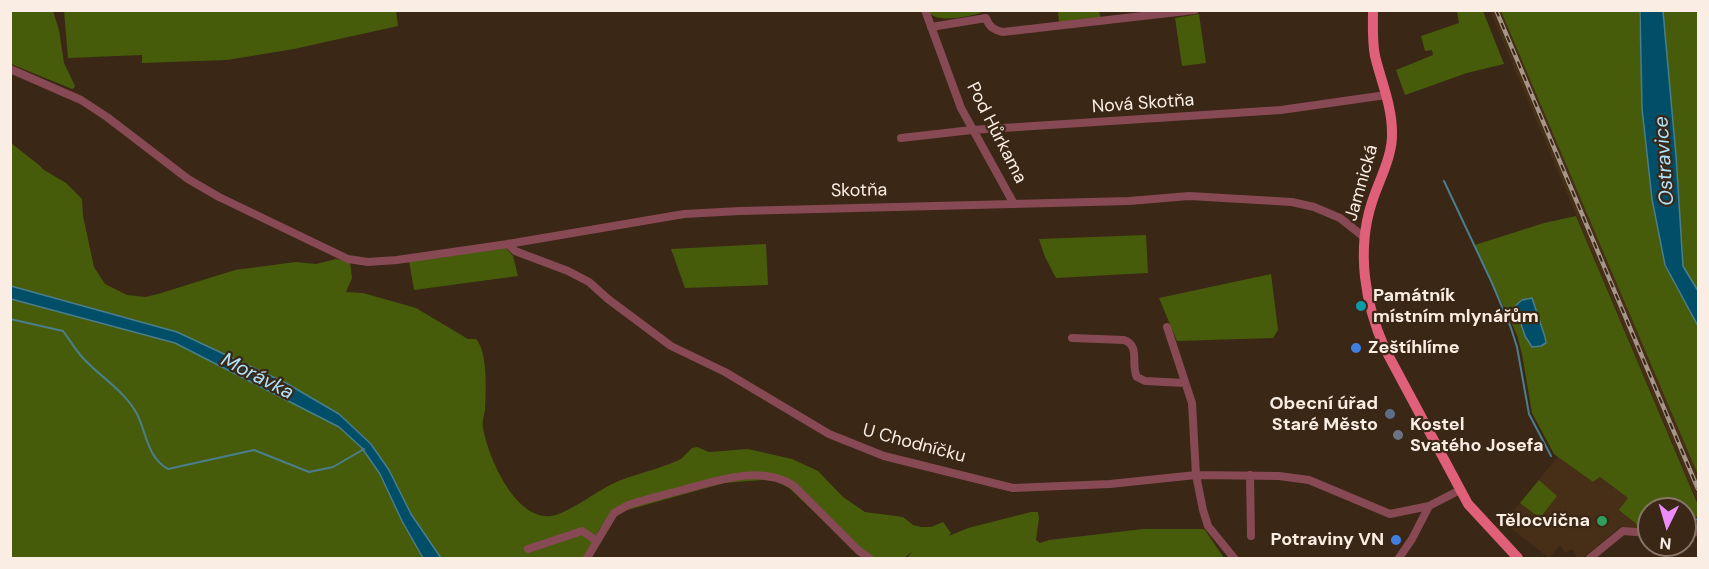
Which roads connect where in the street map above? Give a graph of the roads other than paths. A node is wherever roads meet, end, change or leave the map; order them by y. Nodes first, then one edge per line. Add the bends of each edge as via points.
1 (924, 10) edge
2 (1195, 10) edge
3 (1373, 10) edge
4 (986, 14) edge
5 (931, 27) junction
6 (10, 69) edge
7 (1386, 95) junction
8 (972, 130) junction
9 (901, 138) dead end
10 (1014, 204) junction
11 (1364, 237) junction
12 (508, 244) junction
13 (1167, 327) dead end
14 (1072, 338) dead end
15 (1185, 383) junction
16 (1196, 475) junction
17 (1250, 475) junction
18 (1460, 490) junction
19 (1428, 506) junction
20 (1637, 532) edge
21 (1251, 536) dead end
22 (597, 542) junction
23 (528, 549) dead end
24 (587, 558) edge
25 (869, 558) edge
26 (1234, 558) edge
27 (1399, 558) edge
28 (1518, 558) edge
29 (1590, 558) edge

1 - 5 street, Pod Hůrkama
2 - 4 street via 1003,32 988,25
3 - 7 main road, Jamnická via 1374,46
4 - 5 street
5 - 8 street, Pod Hůrkama
6 - 12 street, Skotňa via 81,100 188,179 219,197 348,259 397,260
7 - 8 street, Nová Skotňa via 1281,110
7 - 11 main road, Jamnická via 1392,138
8 - 9 street, Nová Skotňa
8 - 10 street, Pod Hůrkama
10 - 11 street, Skotňa via 1189,196 1292,202 1340,218
10 - 12 street, Skotňa via 684,214
11 - 18 main road, Jamnická via 1368,298 1376,328
12 - 16 street, U Chodníčku via 515,251 589,282 671,346 854,446 1012,488
13 - 15 street
14 - 15 street via 1124,340 1134,348 1137,377
15 - 16 street via 1192,404
16 - 17 street, U Chodníčku
16 - 26 street via 1209,526
17 - 19 street, U Chodníčku via 1309,480 1390,514
17 - 21 street
18 - 19 street
18 - 28 main road, Jamnická via 1478,516
19 - 27 street via 1413,540
20 - 29 street via 1623,531
22 - 23 street via 582,531
22 - 24 street
22 - 25 street via 614,513 628,505 734,477 776,477 794,486

